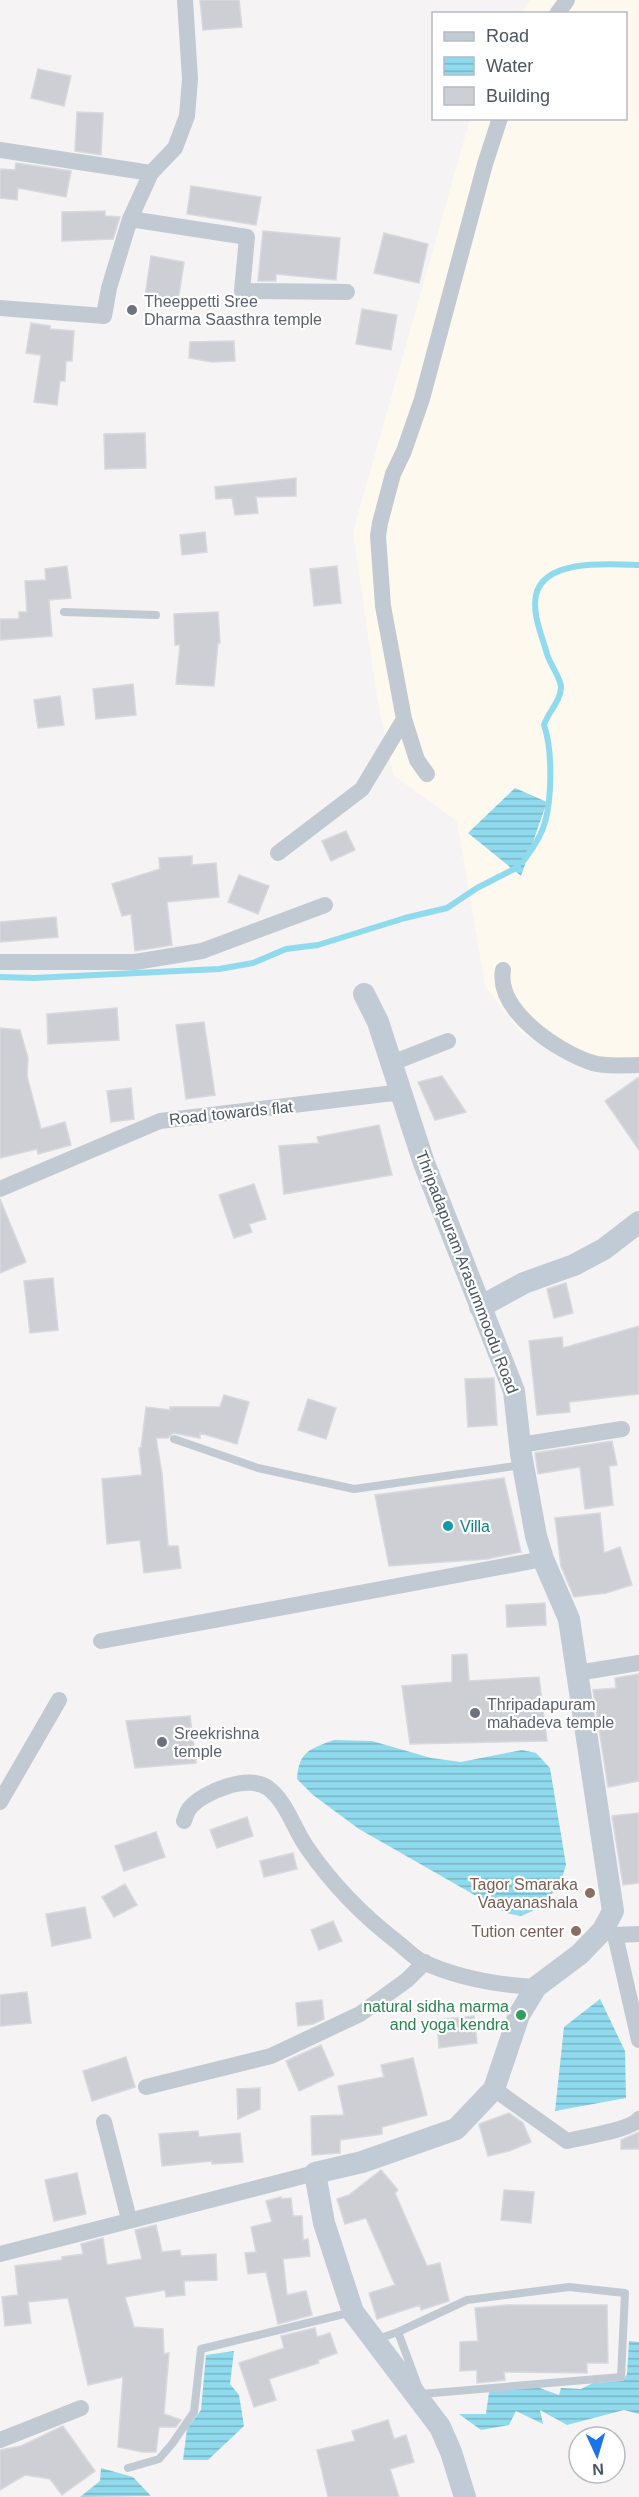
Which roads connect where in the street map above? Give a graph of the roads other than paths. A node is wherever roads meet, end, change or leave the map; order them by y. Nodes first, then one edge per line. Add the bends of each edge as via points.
1 (184, 0) edge
2 (499, 120) edge
3 (0, 150) edge
4 (151, 173) junction
5 (130, 219) junction
6 (347, 292) dead end
7 (0, 308) edge
8 (64, 612) dead end
9 (156, 615) dead end
10 (404, 719) junction
11 (427, 774) dead end
12 (278, 854) dead end
13 (325, 905) dead end
14 (0, 962) edge
15 (503, 970) dead end
16 (364, 994) dead end
17 (448, 1041) dead end
18 (392, 1064) junction
19 (639, 1065) edge
20 (402, 1092) junction
21 (0, 1189) edge
22 (639, 1222) edge
23 (480, 1307) junction
24 (622, 1429) dead end
25 (174, 1439) dead end
26 (521, 1455) junction
27 (543, 1560) junction
28 (101, 1641) dead end
29 (639, 1663) edge
30 (578, 1673) junction
31 (59, 1701) dead end
32 (0, 1802) edge
33 (184, 1821) dead end
34 (609, 1932) junction
35 (639, 1934) edge
36 (425, 1962) junction
37 (536, 1987) junction
38 (639, 2040) edge
39 (146, 2087) dead end
40 (494, 2089) junction
41 (639, 2119) edge
42 (104, 2122) dead end
43 (315, 2173) junction
44 (129, 2219) junction
45 (0, 2254) edge
46 (353, 2312) junction
47 (398, 2332) junction
48 (374, 2341) junction
49 (81, 2408) dead end
50 (0, 2440) edge
51 (128, 2468) dead end
52 (465, 2497) edge

1 - 4 street via 190,79 187,116 175,148
2 - 10 street via 422,399 393,474 380,523 383,606
3 - 4 street
4 - 5 street
5 - 6 street via 247,237 242,291
5 - 7 street via 104,316
8 - 9 lane
10 - 11 street via 417,760
10 - 12 street via 362,789
13 - 14 street via 191,953 135,962
15 - 19 street via 501,982 508,996 540,1037 596,1064
16 - 18 main road, Thripadapuram Arasummoodu Road
17 - 18 street
18 - 20 main road, Thripadapuram Arasummoodu Road
20 - 21 street, Road towards flat via 160,1121
20 - 23 main road, Thripadapuram Arasummoodu Road via 424,1163
22 - 23 main road via 604,1249 524,1283
23 - 26 main road, Thripadapuram Arasummoodu Road via 514,1391
24 - 26 street
25 - 26 lane via 258,1468 354,1489
26 - 27 main road, Thripadapuram Arasummoodu Road
27 - 28 street
27 - 30 main road, Thripadapuram Arasummoodu Road via 569,1619
29 - 30 street
30 - 34 main road, Thripadapuram Arasummoodu Road via 613,1911
31 - 32 street
33 - 36 street via 189,1809 217,1790 246,1782 267,1786 279,1798 299,1837 332,1883 366,1918
34 - 35 street
34 - 37 main road, Thripadapuram Arasummoodu Road
34 - 38 street
36 - 37 street via 467,1978
36 - 39 street via 360,2014 271,2056
37 - 40 main road, Thripadapuram Arasummoodu Road via 519,2015
40 - 41 street via 567,2141 620,2128
40 - 43 main road via 456,2129 362,2162
42 - 44 street
43 - 44 street
43 - 46 main road via 324,2223
44 - 45 street
46 - 48 main road
46 - 51 lane via 201,2349 194,2412 159,2459
47 - 47 lane via 467,2301 569,2287 625,2293 621,2377 421,2394
47 - 48 lane
48 - 52 main road via 440,2427
49 - 50 street

